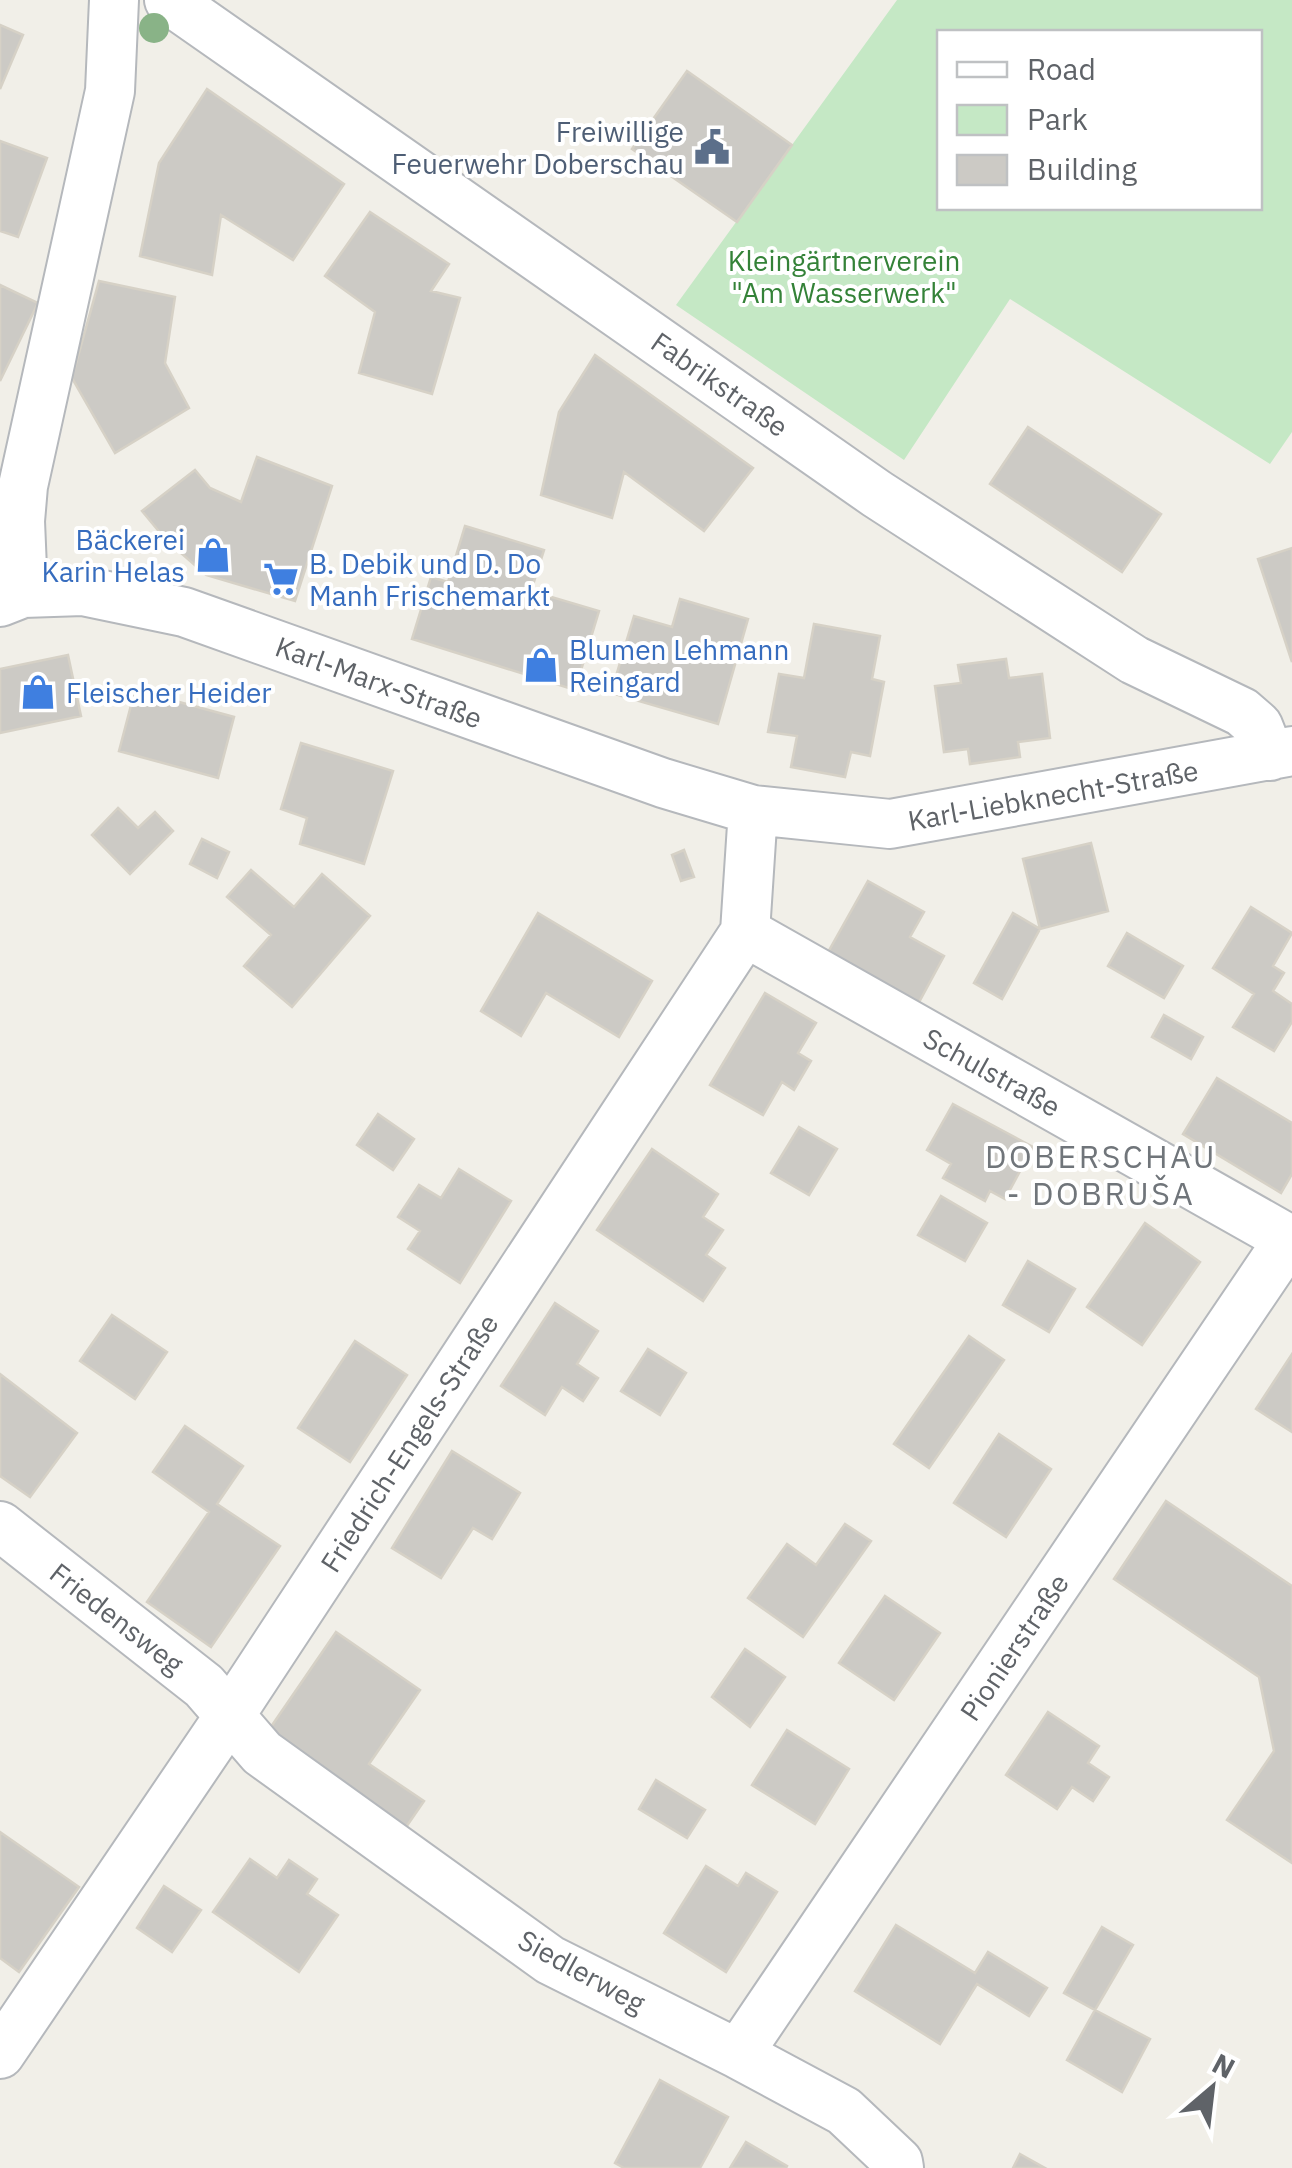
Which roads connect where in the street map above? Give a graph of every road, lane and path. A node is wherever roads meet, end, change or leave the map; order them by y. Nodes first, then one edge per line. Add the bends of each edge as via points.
1 (114, 0) edge
2 (169, 0) edge
3 (8, 591) edge
4 (1281, 754) edge
5 (753, 810) junction
6 (745, 932) junction
7 (1290, 1240) edge
8 (0, 1526) edge
9 (230, 1715) junction
10 (0, 2054) edge
11 (738, 2054) junction
12 (899, 2168) edge

1 - 3 street via 110,91 23,486
2 - 4 street, Fabrikstraße via 877,494 1134,660 1242,712
3 - 5 street, Karl-Marx-Straße via 82,591 184,612
4 - 5 street, Karl-Liebknecht-Straße via 890,824
5 - 6 street, Friedrich-Engels-Straße
6 - 7 street, Schulstraße
6 - 9 street, Friedrich-Engels-Straße
7 - 11 street, Pionierstraße
8 - 9 street, Friedensweg via 204,1686
9 - 10 street, Friedrich-Engels-Straße
9 - 11 street, Siedlerweg via 262,1753 550,1960
11 - 12 street, Siedlerweg via 844,2111

